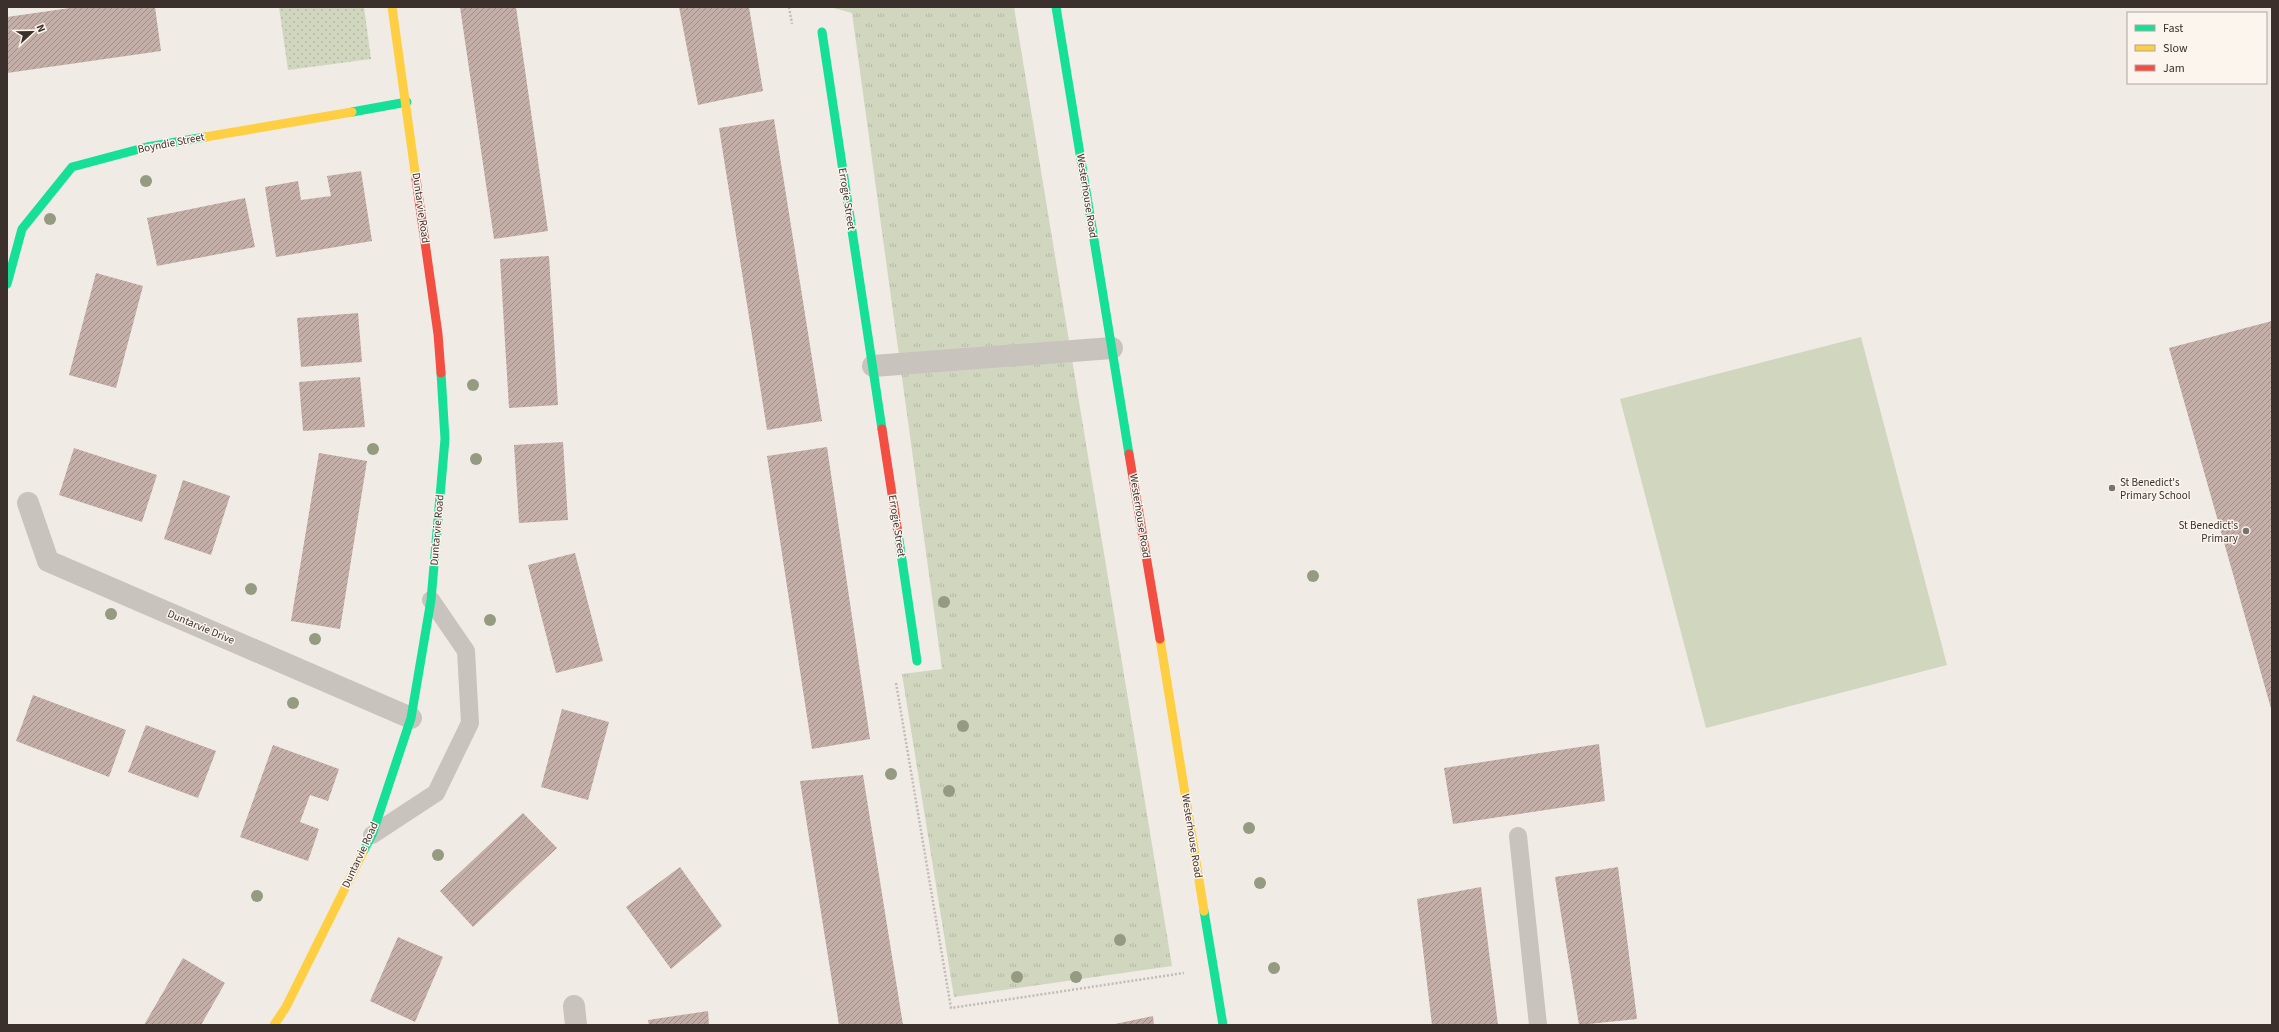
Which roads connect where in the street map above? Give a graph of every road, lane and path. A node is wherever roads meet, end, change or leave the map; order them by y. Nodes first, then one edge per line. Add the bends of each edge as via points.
1 (392, 7) edge
2 (1056, 7) edge
3 (822, 32) dead end
4 (407, 102) junction
5 (7, 284) edge
6 (1112, 348) junction
7 (873, 366) junction
8 (28, 503) dead end
9 (432, 600) junction
10 (917, 661) dead end
11 (896, 682) dead end
12 (411, 718) junction
13 (372, 835) junction
14 (1518, 836) dead end
15 (1214, 969) junction
16 (274, 1025) edge
17 (1223, 1025) edge
18 (1538, 1025) edge

1 - 4 street, Duntarvie Road
2 - 6 street, Westerhouse Road
3 - 7 street, Errogie Street
4 - 5 street, Boyndie Street via 147,146 72,167 22,229
4 - 9 street, Duntarvie Road via 438,334 445,439
6 - 7 street
6 - 15 street, Westerhouse Road
7 - 10 street, Errogie Street
8 - 12 street, Duntarvie Drive via 48,561
9 - 12 street, Duntarvie Road
9 - 13 lane via 466,651 470,723 436,793
11 - 15 path via 951,1008
12 - 13 street, Duntarvie Road
13 - 16 street, Duntarvie Road via 286,1007
14 - 18 lane
15 - 17 street, Westerhouse Road

